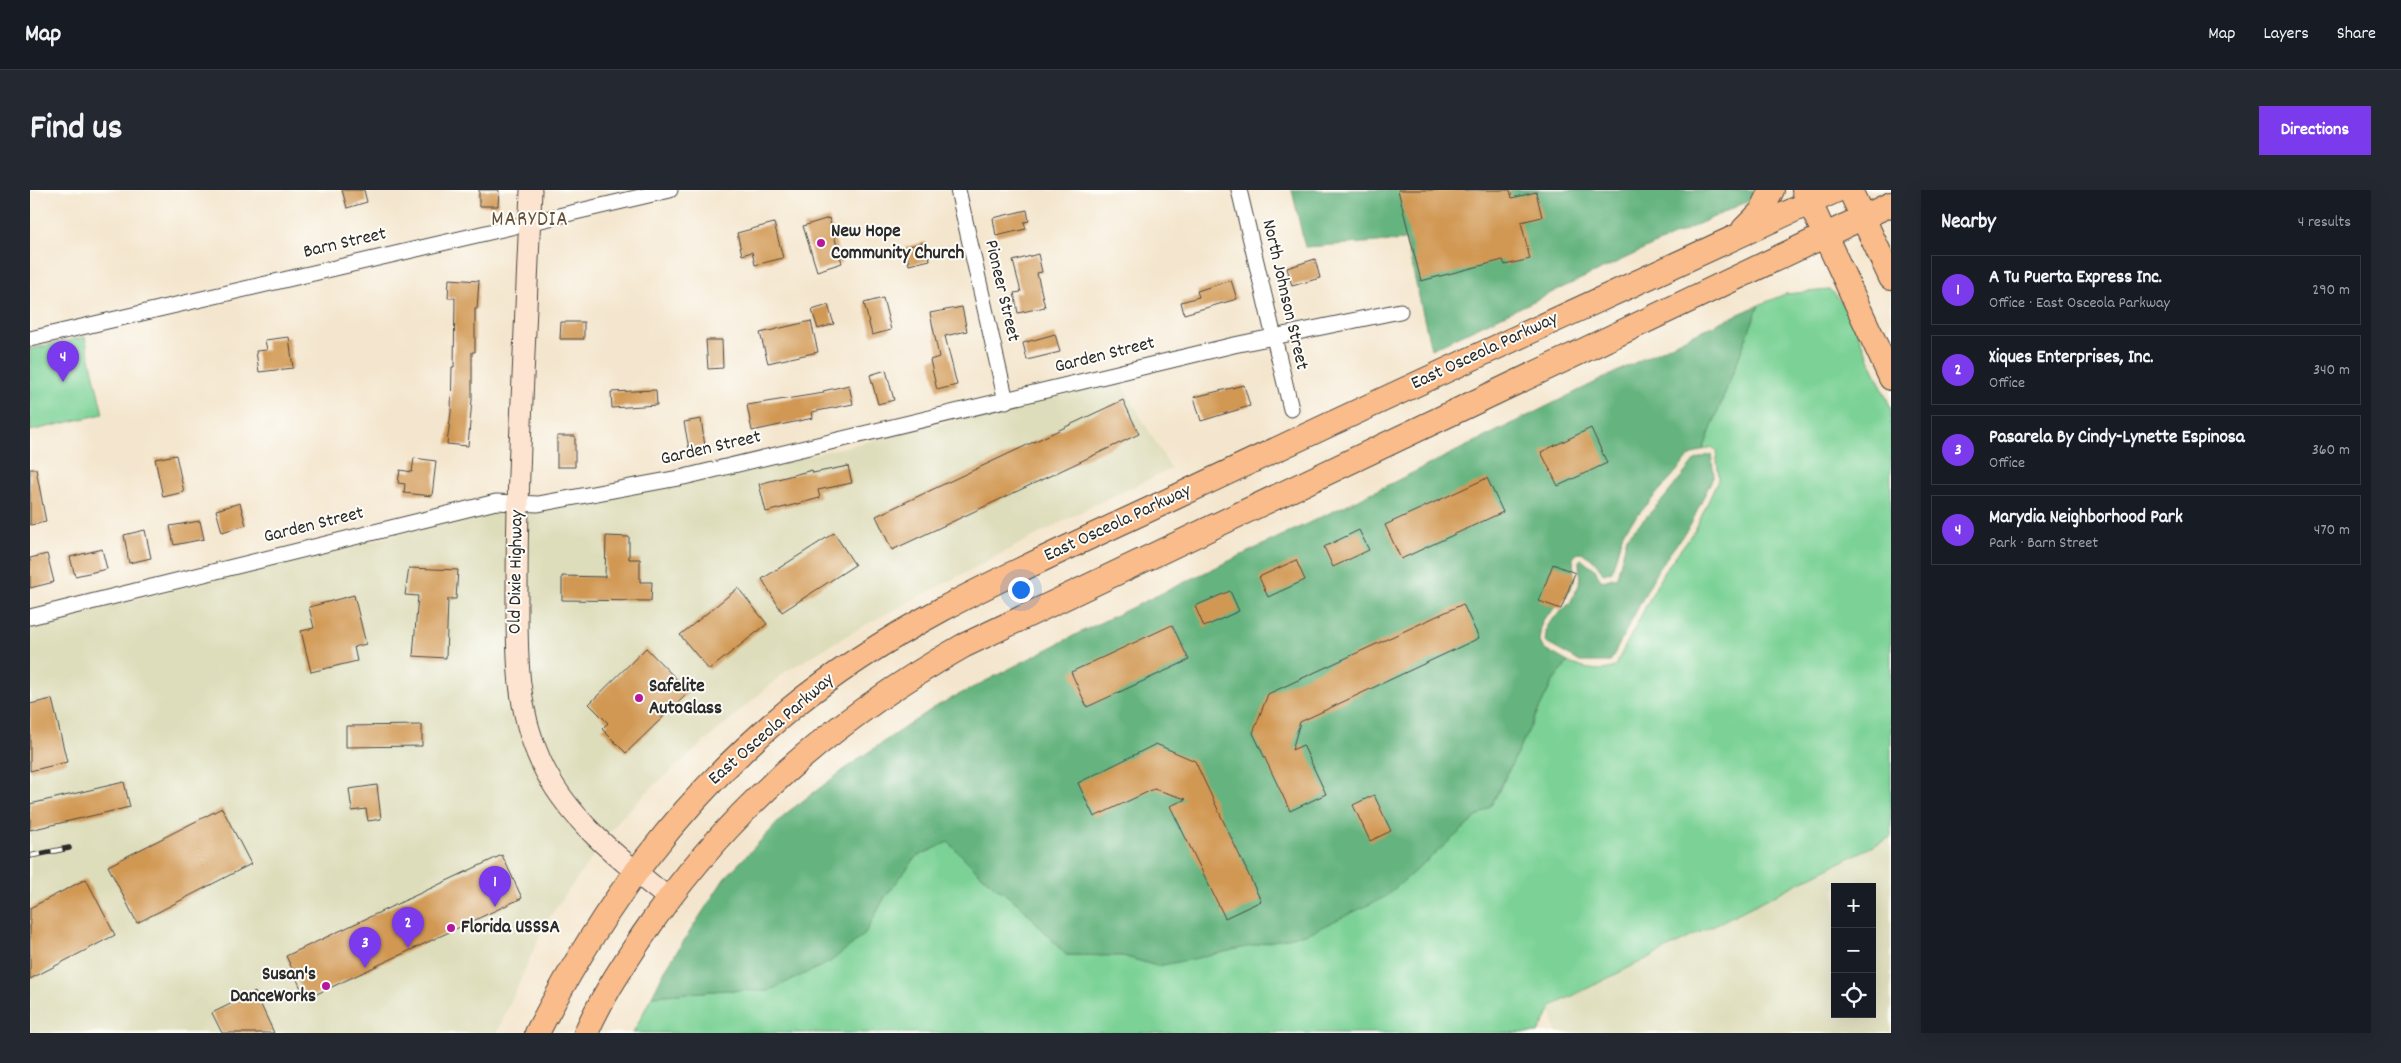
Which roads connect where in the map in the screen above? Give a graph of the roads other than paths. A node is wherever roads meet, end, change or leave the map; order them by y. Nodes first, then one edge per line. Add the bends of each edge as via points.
1 (532, 190) edge
2 (670, 190) edge
3 (958, 190) edge
4 (1238, 190) edge
5 (1772, 190) edge
6 (1837, 190) edge
7 (1850, 190) edge
8 (1807, 196) edge
9 (1891, 204) edge
10 (1863, 217) junction
11 (530, 222) junction
12 (1824, 236) junction
13 (1736, 237) junction
14 (1891, 278) edge
15 (1400, 310) dead end
16 (1274, 338) junction
17 (30, 339) edge
18 (1891, 378) edge
19 (1006, 401) junction
20 (1291, 409) dead end
21 (518, 504) junction
22 (30, 617) edge
23 (634, 871) junction
24 (668, 898) junction
25 (537, 1033) edge
26 (586, 1033) edge

1 - 11 street, Old Dixie Highway
2 - 11 street, Barn Street
3 - 19 street, Pioneer Street
4 - 16 street, North Johnson Street
5 - 13 main road via 1761,212
6 - 8 main road, East Osceola Parkway
7 - 10 main road
8 - 12 main road
8 - 13 main road, East Osceola Parkway
9 - 10 main road, East Osceola Parkway
10 - 12 main road, East Osceola Parkway
10 - 14 main road
11 - 17 street, Barn Street
11 - 21 street, Old Dixie Highway
12 - 18 main road
12 - 24 main road, East Osceola Parkway via 963,646 910,676 846,721 780,776 718,838
13 - 23 main road, East Osceola Parkway via 969,594 910,626 828,680 751,743 680,814
15 - 16 street, Garden Street
16 - 19 street, Garden Street
16 - 20 street, North Johnson Street
19 - 21 street, Garden Street via 684,477 538,504
21 - 22 street, Garden Street via 496,502
21 - 23 street, Old Dixie Highway via 516,661 527,728 542,764 576,815
23 - 24 street, Old Dixie Highway
23 - 25 main road, East Osceola Parkway via 567,976
24 - 26 main road, East Osceola Parkway via 615,977

